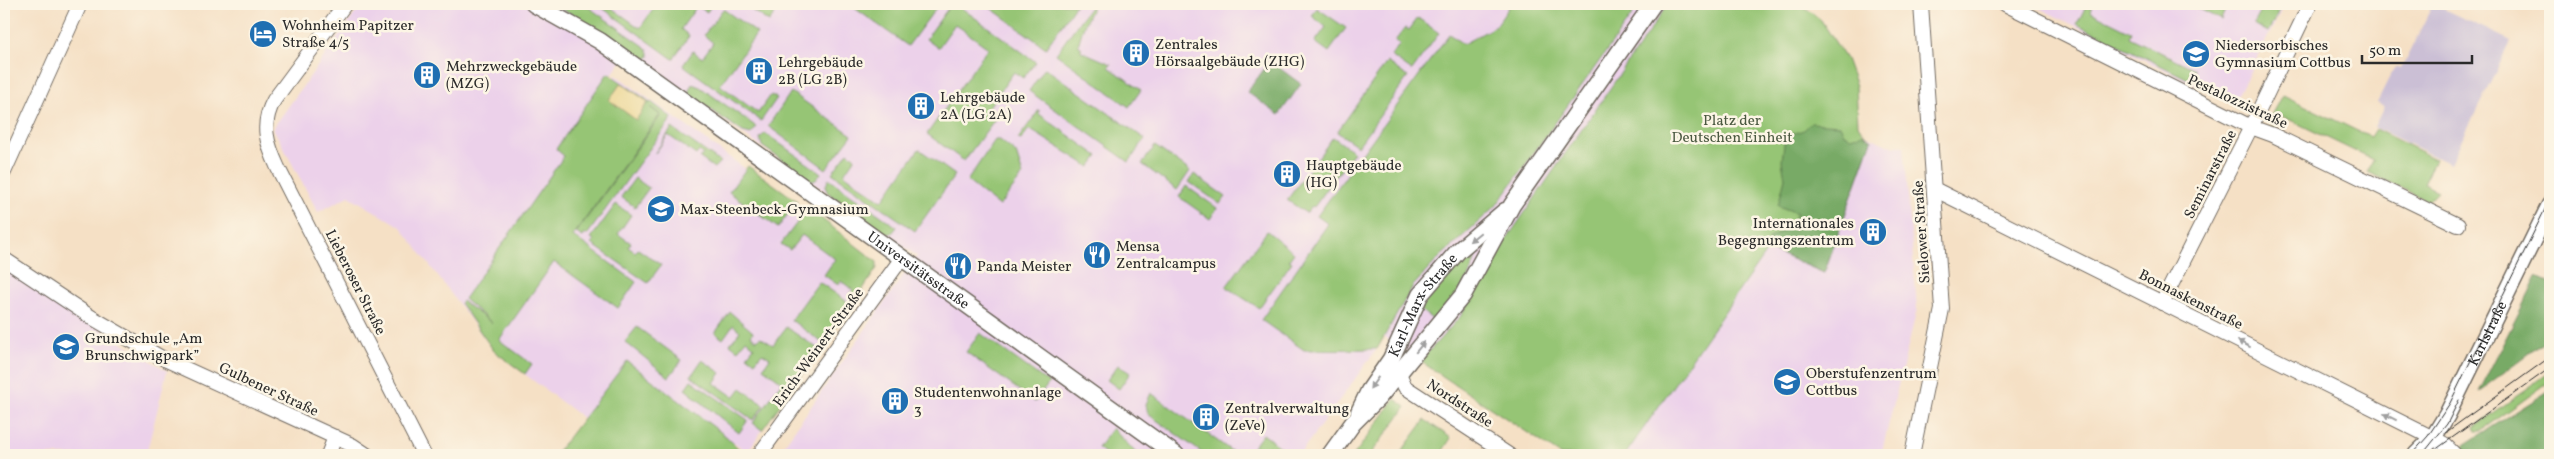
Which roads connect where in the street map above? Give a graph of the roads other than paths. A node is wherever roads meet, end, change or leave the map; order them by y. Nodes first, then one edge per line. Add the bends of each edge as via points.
1 (80, 4) edge
2 (345, 4) edge
3 (534, 4) edge
4 (1653, 4) edge
5 (1921, 4) edge
6 (2005, 4) edge
7 (2310, 4) edge
8 (2251, 127) junction
9 (4, 172) edge
10 (1934, 189) junction
11 (1512, 205) junction
12 (2550, 205) edge
13 (2458, 225) dead end
14 (902, 258) junction
15 (4, 259) edge
16 (2162, 303) junction
17 (1399, 373) junction
18 (1354, 423) junction
19 (335, 438) junction
20 (2433, 438) junction
21 (328, 455) edge
22 (367, 455) edge
23 (424, 455) edge
24 (759, 455) edge
25 (1176, 455) edge
26 (1330, 455) edge
27 (1509, 455) edge
28 (1912, 455) edge
29 (2416, 455) edge
30 (2455, 455) edge

1 - 9 street
2 - 23 street, Lieberoser Straße via 274,100 265,135 278,168
3 - 14 street, Universitätsstraße via 600,41
4 - 11 street, Karl-Marx-Straße
5 - 10 street, Sielower Straße
6 - 8 street, Pestalozzistraße
7 - 8 street, Seminarstraße
8 - 13 street, Pestalozzistraße via 2273,134
8 - 16 street, Seminarstraße
10 - 16 street, Bonnaskenstraße
10 - 28 street, Sielower Straße via 1941,318
17 -> 11 street, Karl-Marx-Straße via 1464,294
11 -> 18 street, Karl-Marx-Straße via 1458,251 1420,296 1391,359 1369,391
12 - 20 street, Karlstraße
14 - 24 street, Erich-Weinert-Straße
14 - 25 street, Universitätsstraße
15 - 19 street, Gulbener Straße via 91,317 160,357
20 -> 16 street, Bonnaskenstraße
17 - 18 street, Karl-Marx-Straße
17 - 27 street, Nordstraße via 1405,386
18 - 26 street, Karl-Marx-Straße
19 - 21 street
19 - 22 street, Gulbener Straße
20 - 29 street, Karlstraße
20 - 30 street, Bonnaskenstraße

